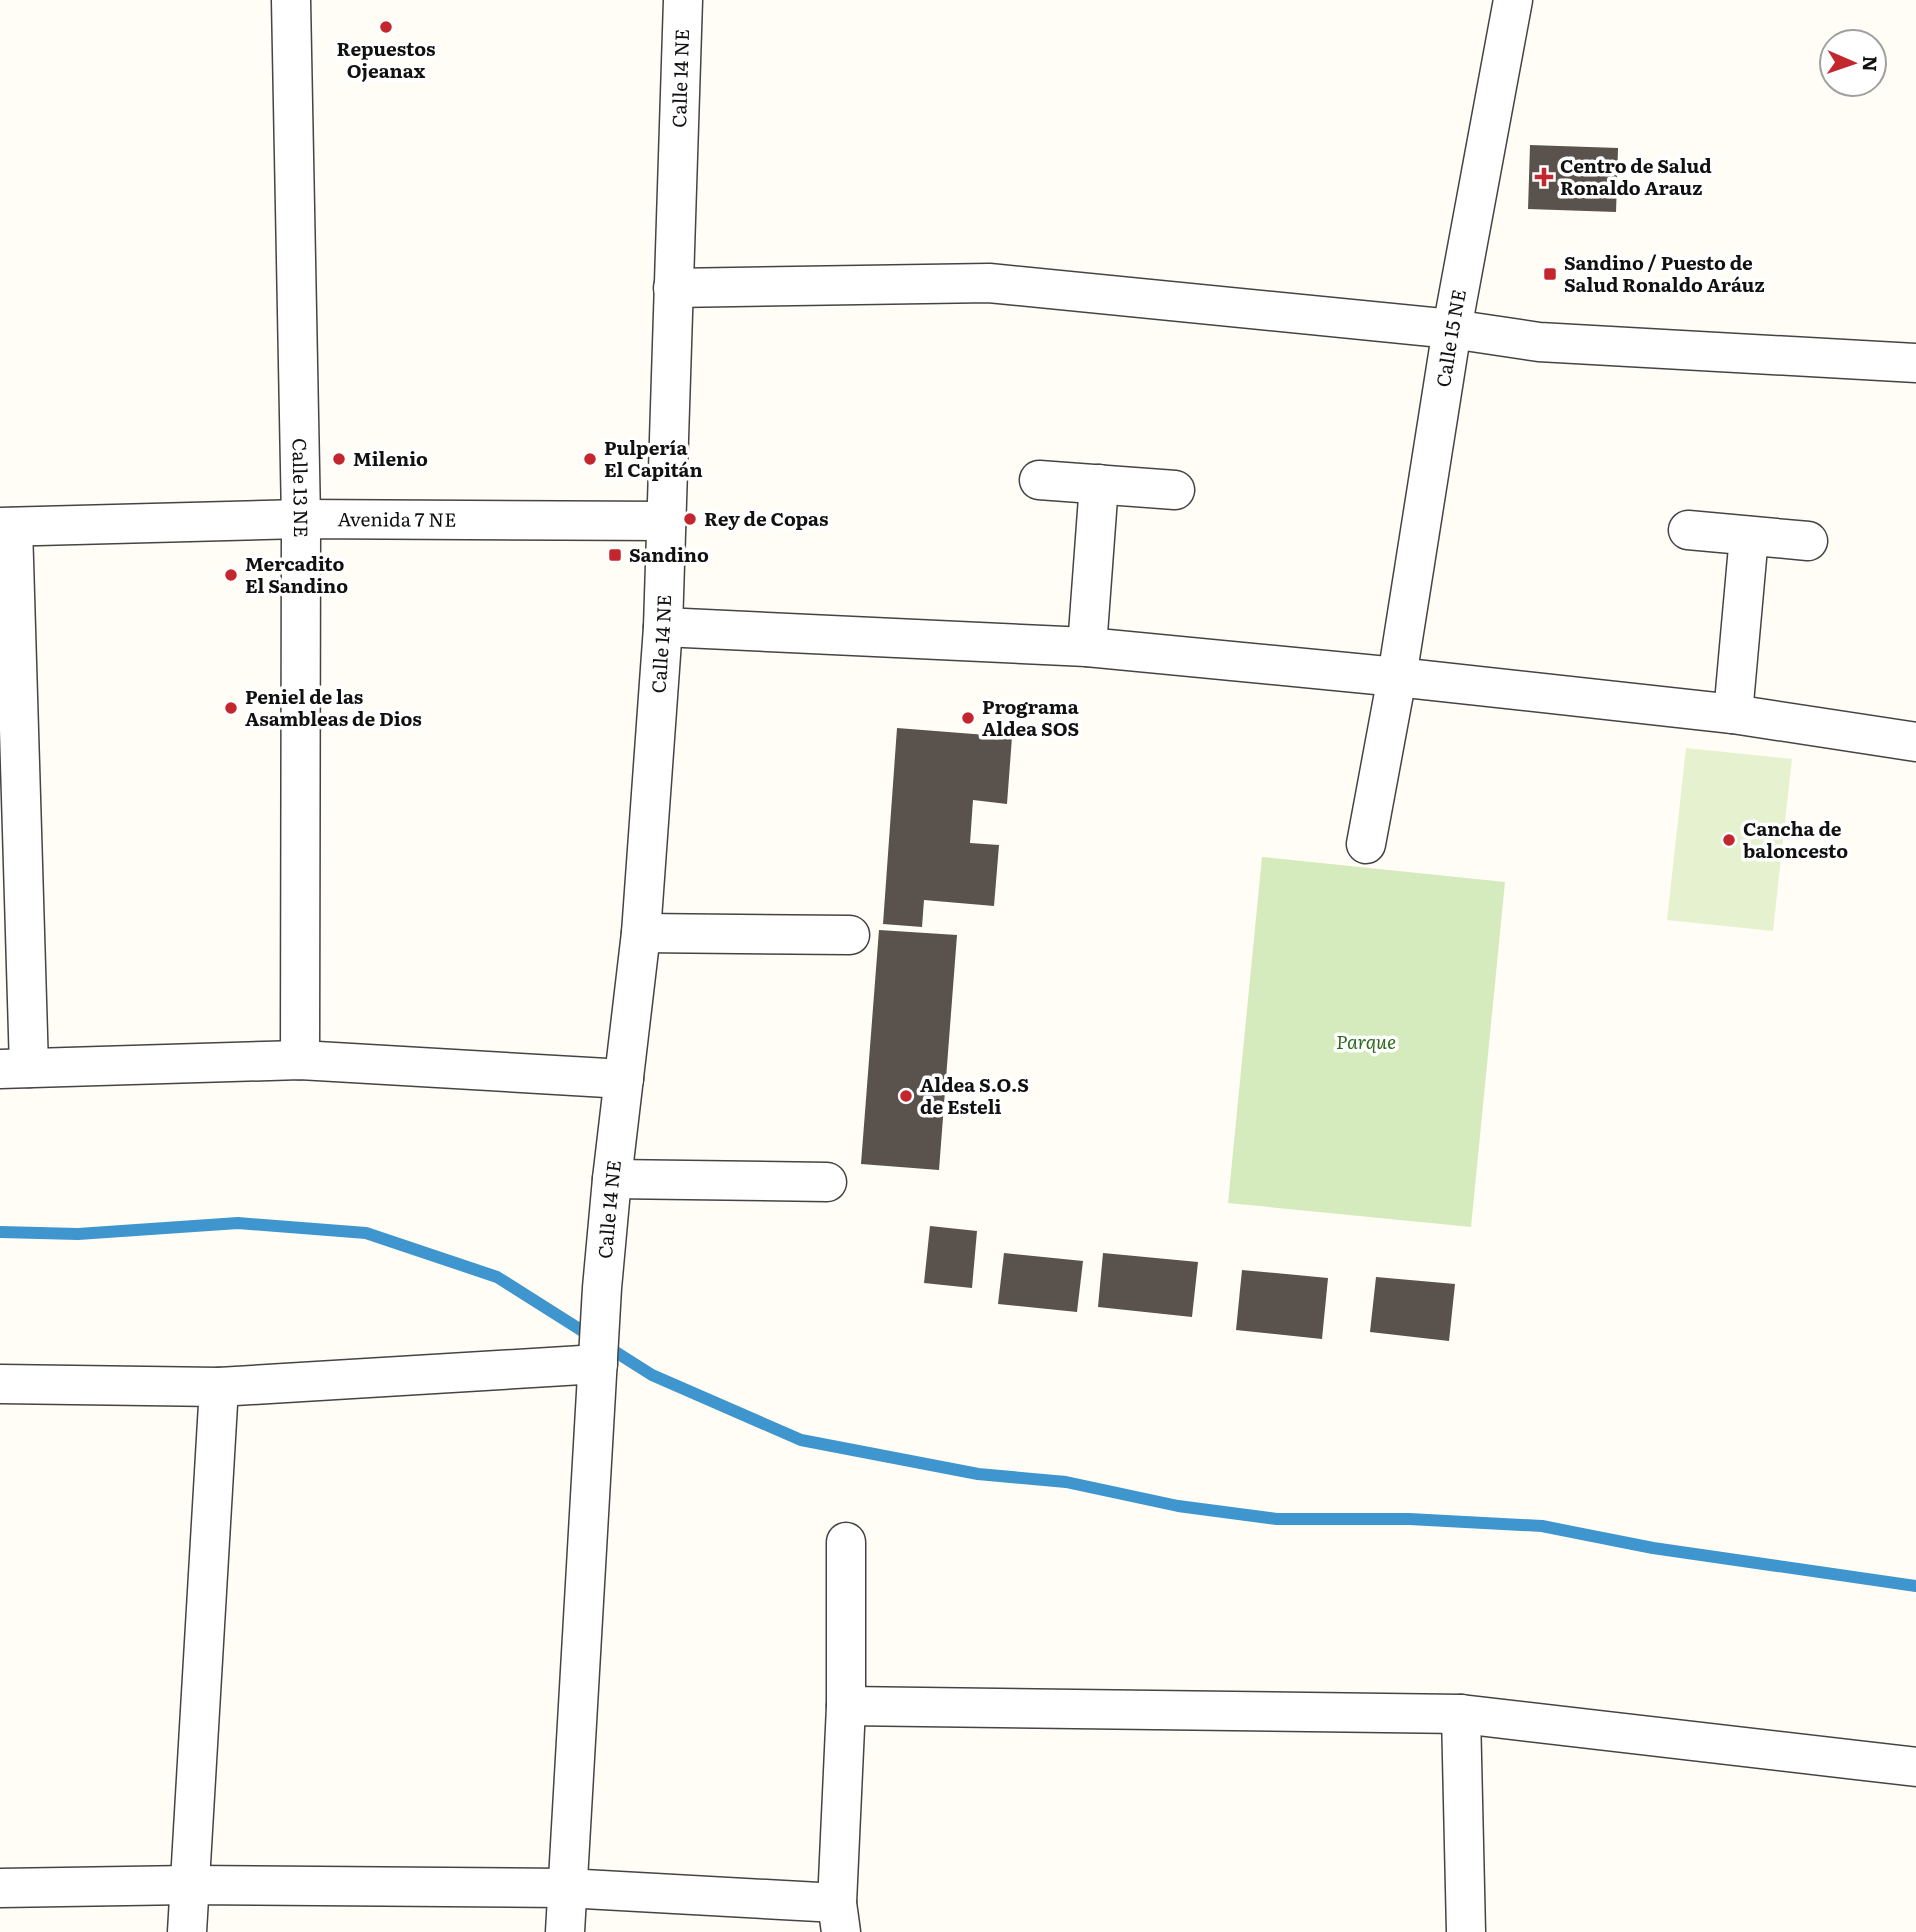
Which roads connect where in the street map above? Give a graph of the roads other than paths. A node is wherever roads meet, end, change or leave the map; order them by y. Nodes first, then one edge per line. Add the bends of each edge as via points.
1 (290, 0) edge
2 (683, 0) edge
3 (1513, 0) edge
4 (673, 288) junction
5 (1452, 329) junction
6 (1916, 363) edge
7 (1039, 480) dead end
8 (1099, 485) junction
9 (1175, 490) dead end
10 (301, 519) junction
11 (667, 522) junction
12 (6, 527) edge
13 (1688, 530) dead end
14 (1749, 536) junction
15 (1808, 541) dead end
16 (663, 627) junction
17 (1087, 647) junction
18 (1396, 677) junction
19 (1733, 713) junction
20 (1916, 742) edge
21 (1366, 844) dead end
22 (641, 933) junction
23 (849, 935) dead end
24 (300, 1060) junction
25 (15, 1068) edge
26 (624, 1079) junction
27 (612, 1179) junction
28 (827, 1182) dead end
29 (599, 1357) junction
30 (0, 1384) edge
31 (219, 1387) junction
32 (846, 1542) dead end
33 (846, 1706) junction
34 (1461, 1714) junction
35 (1916, 1767) edge
36 (189, 1885) junction
37 (0, 1888) edge
38 (566, 1888) junction
39 (839, 1918) edge
40 (187, 1932) edge
41 (565, 1932) edge
42 (1466, 1932) edge

1 - 10 street, Calle 13 NE
2 - 4 street, Calle 14 NE
3 - 5 street, Calle 15 NE
4 - 5 street via 989,282
4 - 11 street, Calle 14 NE
5 - 6 street via 1539,342
5 - 18 street, Calle 15 NE
7 - 8 street
8 - 9 street
8 - 17 street
10 - 11 street, Avenida 7 NE
10 - 12 street, Avenida 7 NE
10 - 24 street, Calle 13 NE
11 - 16 street, Calle 14 NE
12 - 25 street
13 - 14 street
14 - 15 street
14 - 19 street
16 - 17 street
16 - 22 street, Calle 14 NE
17 - 18 street
18 - 19 street
18 - 21 street, Calle 15 NE
19 - 20 street
22 - 23 street
22 - 26 street, Calle 14 NE
24 - 25 street
24 - 26 street
26 - 27 street, Calle 14 NE
27 - 28 street
27 - 29 street, Calle 14 NE
29 - 31 street
29 - 38 street, Calle 14 NE
30 - 31 street
31 - 36 street
32 - 33 street
33 - 34 street
33 - 39 street
34 - 35 street
34 - 42 street
36 - 37 street
36 - 38 street
36 - 40 street
38 - 39 street
38 - 41 street, Calle 14 NE

